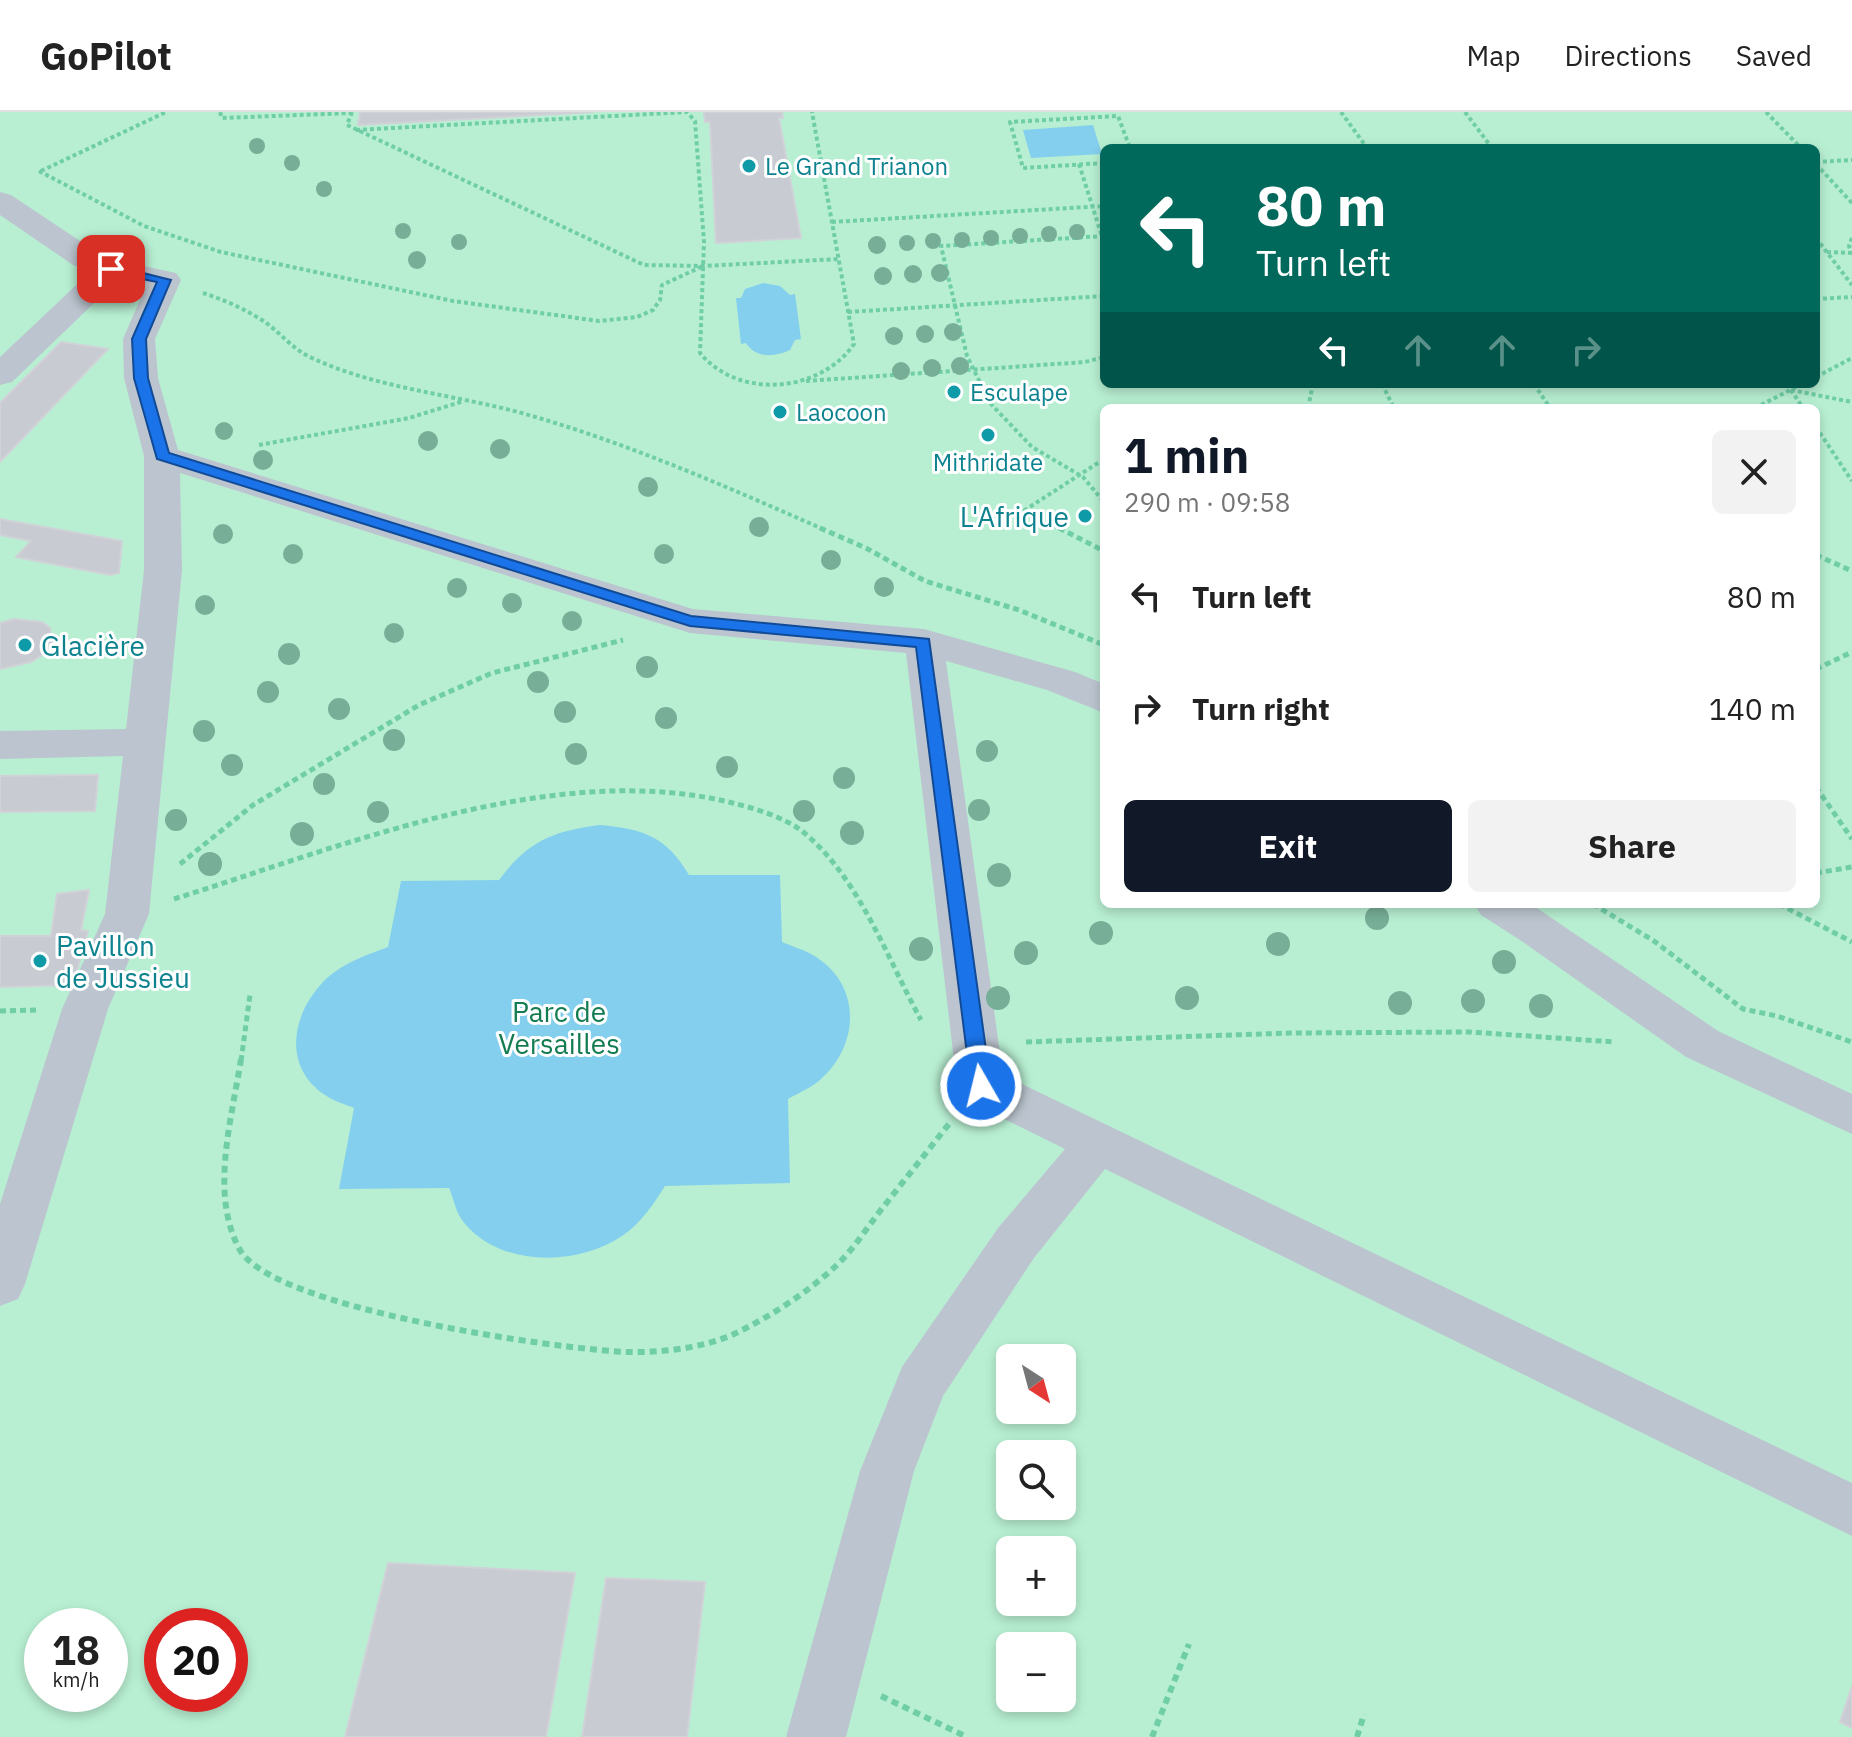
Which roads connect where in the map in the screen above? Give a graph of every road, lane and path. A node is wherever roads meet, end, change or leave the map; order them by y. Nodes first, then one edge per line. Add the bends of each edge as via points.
1 (166, 112) edge
2 (220, 112) edge
3 (352, 112) edge
4 (812, 112) edge
5 (1060, 112) edge
6 (1341, 112) edge
7 (1465, 112) edge
8 (1766, 112) edge
9 (1063, 120) junction
10 (356, 130) junction
11 (1128, 144) edge
12 (1364, 144) edge
13 (1489, 144) edge
14 (1797, 144) edge
15 (1852, 160) edge
16 (1100, 163) edge
17 (1820, 163) edge
18 (1079, 164) junction
19 (1820, 167) edge
20 (39, 171) junction
21 (27, 177) dead end
22 (0, 201) edge
23 (1852, 203) edge
24 (1092, 206) junction
25 (1100, 206) edge
26 (832, 222) junction
27 (1100, 228) edge
28 (1100, 236) edge
29 (1852, 238) edge
30 (1820, 243) edge
31 (1827, 252) junction
32 (1852, 252) edge
33 (839, 259) junction
34 (703, 266) junction
35 (111, 269) junction
36 (165, 280) junction
37 (1852, 285) edge
38 (1100, 296) edge
39 (1852, 297) edge
40 (1820, 299) edge
41 (955, 305) junction
42 (848, 312) junction
43 (1100, 358) edge
44 (1852, 358) edge
45 (969, 369) junction
46 (0, 375) edge
47 (1820, 375) edge
48 (794, 382) junction
49 (1795, 388) edge
50 (1791, 390) junction
51 (465, 401) junction
52 (1852, 402) edge
53 (1763, 404) edge
54 (1800, 404) edge
55 (1820, 433) edge
56 (254, 446) dead end
57 (162, 456) junction
58 (1100, 462) edge
59 (1081, 475) junction
60 (1852, 481) edge
61 (1100, 497) edge
62 (1100, 549) edge
63 (1820, 557) edge
64 (1852, 571) edge
65 (690, 621) junction
66 (924, 642) junction
67 (1100, 643) edge
68 (1852, 652) edge
69 (1820, 667) edge
70 (1100, 698) edge
71 (146, 742) junction
72 (0, 745) edge
73 (1820, 793) edge
74 (1852, 839) edge
75 (1852, 867) edge
76 (1820, 872) edge
77 (1503, 908) edge
78 (1600, 908) edge
79 (1787, 908) edge
80 (127, 914) junction
81 (1852, 942) edge
82 (250, 995) dead end
83 (1616, 1042) dead end
84 (1852, 1042) edge
85 (978, 1065) junction
86 (1852, 1115) edge
87 (1098, 1143) junction
88 (0, 1284) edge
89 (1852, 1510) edge
90 (1189, 1644) dead end
91 (833, 1673) junction
92 (1364, 1714) dead end
93 (816, 1737) edge
94 (967, 1737) edge
95 (1152, 1737) edge
96 (1357, 1737) edge

1 - 20 path
2 - 3 path via 222,118
3 - 10 path via 347,125
4 - 26 path
5 - 9 path
6 - 12 path
7 - 13 path
8 - 14 path
9 - 11 path via 1118,116
9 - 18 path via 1010,122 1023,168
10 - 34 path via 644,265
10 - 34 path via 687,112 695,121
15 - 17 path
16 - 18 path
18 - 24 path
19 - 23 path
20 - 21 path
20 - 34 path via 144,226 221,252 453,301 599,321 637,317 653,310 662,285
22 - 35 lane via 84,258
24 - 25 path
24 - 26 path
24 - 27 path
26 - 33 path
28 - 41 path via 941,246
29 - 32 path
30 - 31 path
31 - 32 path
31 - 37 path
33 - 34 path
33 - 42 path
34 - 48 path via 700,353 719,372 737,378
35 - 36 lane
35 - 46 lane
36 - 51 path via 224,300 269,325 311,358
36 - 57 lane via 139,339 141,378
38 - 41 path
39 - 40 path
41 - 42 path
41 - 45 path
42 - 48 path via 854,344 848,356 835,367
43 - 45 path
44 - 47 path
45 - 48 path
45 - 59 path via 986,400 1017,434 1060,467
49 - 50 path
50 - 52 path
50 - 53 path
50 - 54 path
51 - 56 path via 409,418
51 - 67 path via 543,420 681,468 866,548 925,581 1019,610
55 - 60 path
57 - 65 lane
57 - 71 lane via 163,570
58 - 59 path
59 - 61 path
59 - 62 path via 1025,510
63 - 64 path
65 - 66 lane
65 - 80 path via 492,673 419,705 253,805
66 - 70 lane via 1061,681
66 - 85 lane
68 - 69 path
71 - 72 lane
71 - 80 lane
73 - 74 path
75 - 76 path
77 - 86 lane via 1702,1044
78 - 84 path via 1654,941 1743,1009
79 - 81 path
80 - 85 path via 383,834 561,791 653,789 705,797 763,812 801,831 871,926 920,1020
80 - 88 lane via 85,1009
82 - 85 path via 226,1162 227,1219 241,1252 261,1271 356,1307 529,1342 628,1352 681,1348 731,1335 775,1312 839,1263
83 - 85 path via 1455,1032 1291,1033
85 - 87 lane
87 - 89 lane
87 - 91 lane via 1016,1243 921,1384 887,1471
90 - 95 path
91 - 93 lane
91 - 94 path
92 - 96 path

